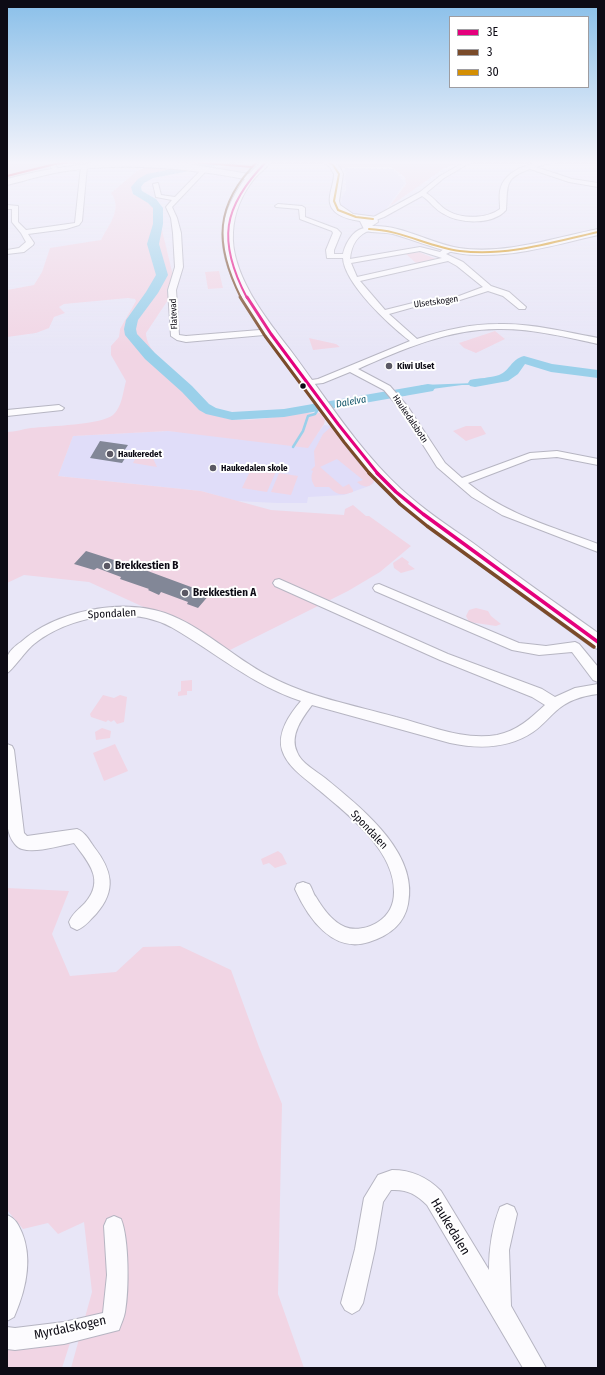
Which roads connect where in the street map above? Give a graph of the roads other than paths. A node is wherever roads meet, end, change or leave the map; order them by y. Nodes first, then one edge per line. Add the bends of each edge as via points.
1 (18, 225) edge
2 (73, 225) edge
3 (175, 225) edge
4 (229, 225) edge
5 (322, 225) edge
6 (369, 225) edge
7 (375, 225) edge
8 (24, 232) junction
9 (598, 232) edge
10 (7, 252) edge
11 (447, 254) junction
12 (346, 259) junction
13 (354, 280) junction
14 (488, 288) junction
15 (522, 307) dead end
16 (384, 313) junction
17 (272, 332) junction
18 (598, 341) edge
19 (416, 342) junction
20 (350, 368) junction
21 (306, 380) junction
22 (59, 408) dead end
23 (7, 413) edge
24 (598, 462) edge
25 (460, 482) junction
26 (598, 548) edge
27 (279, 583) dead end
28 (379, 588) dead end
29 (598, 642) edge
30 (7, 668) edge
31 (598, 677) edge
32 (598, 690) edge
33 (310, 698) junction
34 (555, 704) junction
35 (7, 750) edge
36 (303, 889) dead end
37 (77, 922) dead end
38 (507, 1214) dead end
39 (7, 1225) edge
40 (114, 1226) dead end
41 (352, 1303) dead end
42 (500, 1308) junction
43 (7, 1310) edge
44 (7, 1338) edge
45 (535, 1368) edge

1 - 8 street
2 - 8 street
3 - 17 street, Flatevad via 178,267 172,290 176,336 186,339
4 - 17 main road via 228,245 233,268
5 - 12 street via 337,233 330,256
6 - 12 street via 356,235
7 - 11 main road
8 - 10 street via 30,243 21,250
9 - 11 main road via 504,252
11 - 12 street via 420,249
11 - 13 street
11 - 14 street
12 - 13 street
13 - 16 street
14 - 15 street via 506,294
14 - 16 street, Ulsetskogen via 460,298 413,305
16 - 19 street
17 - 21 main road
18 - 19 street via 530,328 499,326 461,330
19 - 20 street
20 - 21 street via 320,381
20 - 25 street, Haukedalsbotn via 382,384 393,394 434,456
21 - 29 main road via 348,440 411,504 436,525
22 - 23 street
24 - 25 street via 557,454 530,456
25 - 26 street, Haukedalsbotn via 506,513
27 - 34 street
28 - 31 street via 516,647 543,652 575,647
30 - 33 street, Spondalen via 14,655 32,639 74,617 106,612 150,613 175,623 266,680 285,690
32 - 34 street, Spondalen via 579,692
33 - 34 street, Spondalen via 451,737 481,742 504,740 516,735 537,722
33 - 36 street, Spondalen via 296,716 292,726 289,751 295,760 382,841 398,868 403,898 399,912 386,927 365,936 346,936 327,923
35 - 37 street via 17,835 23,843 77,836 95,860 102,885 100,895
38 - 42 street, Haukedalen via 499,1250
39 - 43 street via 15,1240 17,1262 13,1293
40 - 44 street, Myrdalskogen via 117,1300 111,1322 64,1333
41 - 42 street, Haukedalen via 374,1198 385,1182 405,1180 417,1184 434,1198
42 - 45 street, Haukedalen

